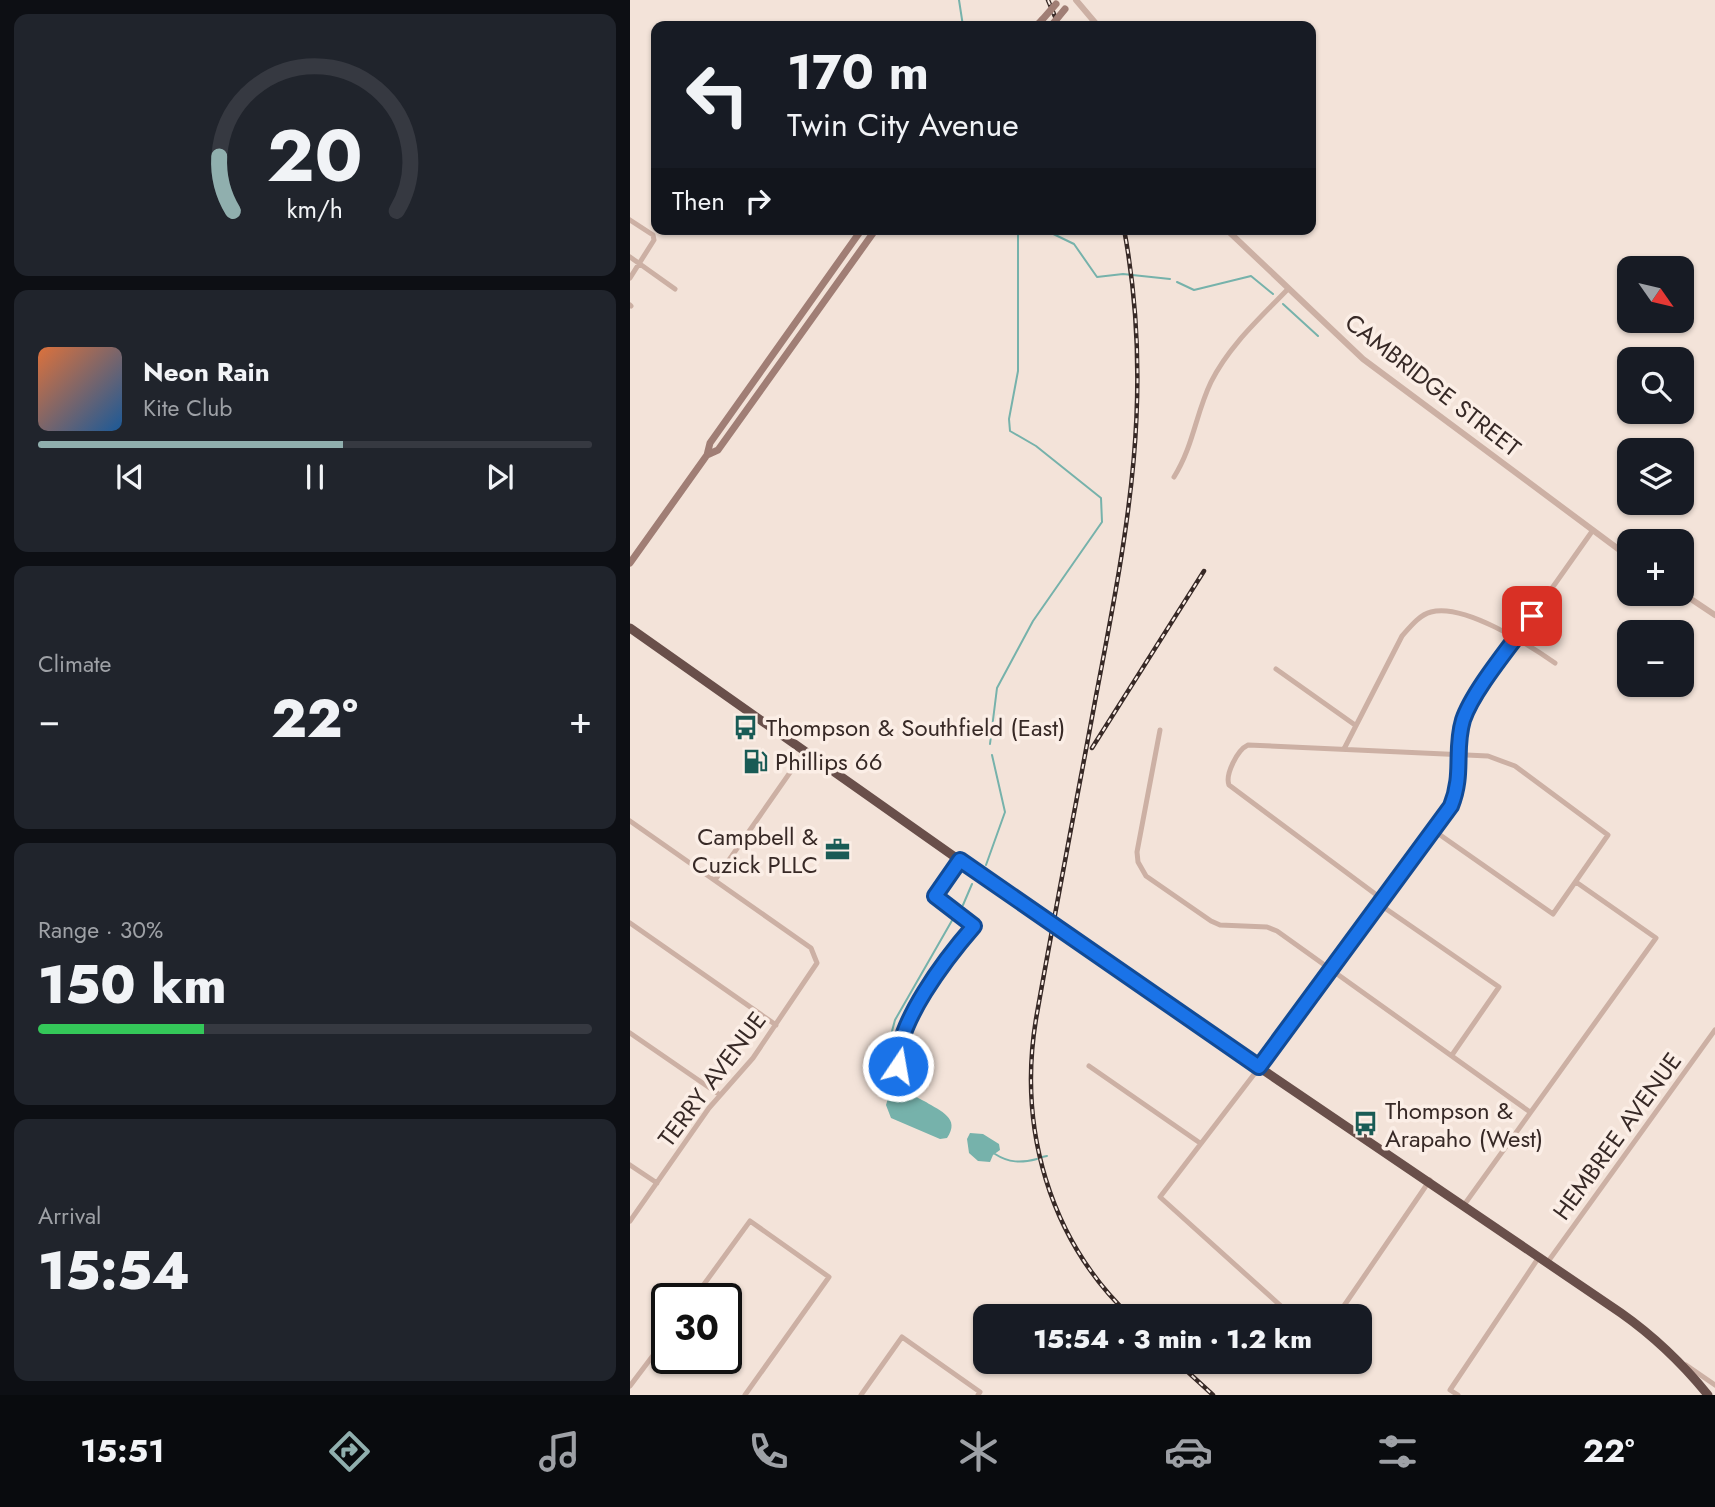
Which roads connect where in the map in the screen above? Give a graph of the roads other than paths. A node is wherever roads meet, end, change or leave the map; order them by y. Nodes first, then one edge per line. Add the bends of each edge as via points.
1 (1069, 0) edge
2 (1076, 0) edge
3 (1059, 2) edge
4 (1041, 21) edge
5 (1055, 21) edge
6 (1094, 21) edge
7 (630, 220) edge
8 (651, 234) edge
9 (653, 235) edge
10 (858, 235) edge
11 (872, 235) edge
12 (1232, 235) edge
13 (630, 257) edge
14 (640, 264) junction
15 (630, 278) edge
16 (675, 289) dead end
17 (1287, 290) junction
18 (707, 455) junction
19 (1174, 477) dead end
20 (1593, 530) junction
21 (1617, 548) edge
22 (630, 564) edge
23 (1694, 601) edge
24 (1715, 615) edge
25 (630, 628) edge
26 (1517, 637) junction
27 (1555, 663) dead end
28 (1276, 669) dead end
29 (1355, 724) junction
30 (1160, 730) dead end
31 (1344, 749) junction
32 (805, 751) junction
33 (1460, 754) junction
34 (630, 821) edge
35 (1433, 830) junction
36 (960, 860) junction
37 (715, 880) junction
38 (1576, 882) junction
39 (1381, 902) junction
40 (630, 923) edge
41 (1332, 971) junction
42 (776, 1025) junction
43 (1715, 1030) edge
44 (630, 1033) edge
45 (1452, 1055) junction
46 (1089, 1066) dead end
47 (1259, 1067) junction
48 (911, 1082) dead end
49 (720, 1096) junction
50 (1530, 1112) junction
51 (1200, 1143) junction
52 (630, 1165) edge
53 (1430, 1180) junction
54 (657, 1183) junction
55 (1464, 1205) junction
56 (630, 1221) edge
57 (1543, 1260) junction
58 (705, 1283) edge
59 (1279, 1304) edge
60 (1345, 1304) edge
61 (651, 1358) edge
62 (1682, 1362) junction
63 (1715, 1385) edge
64 (630, 1386) edge
65 (979, 1393) edge
66 (745, 1395) edge
67 (861, 1395) edge
68 (1458, 1395) edge
69 (1708, 1395) edge

1 - 5 main road, bridge
2 - 6 street
3 - 4 main road, bridge
7 - 8 street
9 - 14 street via 653,245
10 - 18 main road via 710,443
11 - 18 main road via 718,450
12 - 17 street, CAMBRIDGE STREET
13 - 14 street
14 - 15 street
14 - 16 street
17 - 19 street via 1221,364
17 - 20 street, CAMBRIDGE STREET via 1363,359
18 - 22 main road
20 - 21 street, CAMBRIDGE STREET
20 - 26 street
23 - 24 street
25 - 32 highway
26 - 27 street
26 - 29 street via 1505,629 1444,611 1430,612 1402,636
26 - 33 street via 1469,706
28 - 29 street
29 - 31 street
30 - 41 street via 1138,852 1141,870 1211,921 1277,931
31 - 33 street
31 - 39 street via 1243,747 1227,782
32 - 36 highway
32 - 37 street
33 - 35 street via 1457,791
33 - 38 street via 1488,756 1515,766 1608,835
34 - 37 street
35 - 38 street via 1553,914
35 - 39 street
36 - 47 highway
36 - 48 street via 935,896 974,926 919,1002 903,1039 898,1066
37 - 42 street, TERRY AVENUE via 811,948 817,957 815,970
38 - 50 street via 1656,938
39 - 41 street
39 - 45 street via 1499,987
40 - 42 street
41 - 45 street
41 - 47 street
42 - 49 street, TERRY AVENUE
43 - 57 street, HEMBREE AVENUE
44 - 49 street
45 - 50 street
46 - 51 street
47 - 51 street
47 - 53 highway
49 - 54 street, TERRY AVENUE
50 - 55 street
51 - 59 street via 1160,1197
52 - 54 street
53 - 55 highway
53 - 60 street
54 - 56 street, TERRY AVENUE
55 - 57 highway
57 - 62 highway via 1653,1336
57 - 68 street, HEMBREE AVENUE via 1450,1390
58 - 66 street via 750,1221 828,1277
61 - 64 street
62 - 63 street
62 - 69 highway
65 - 67 street via 902,1337

